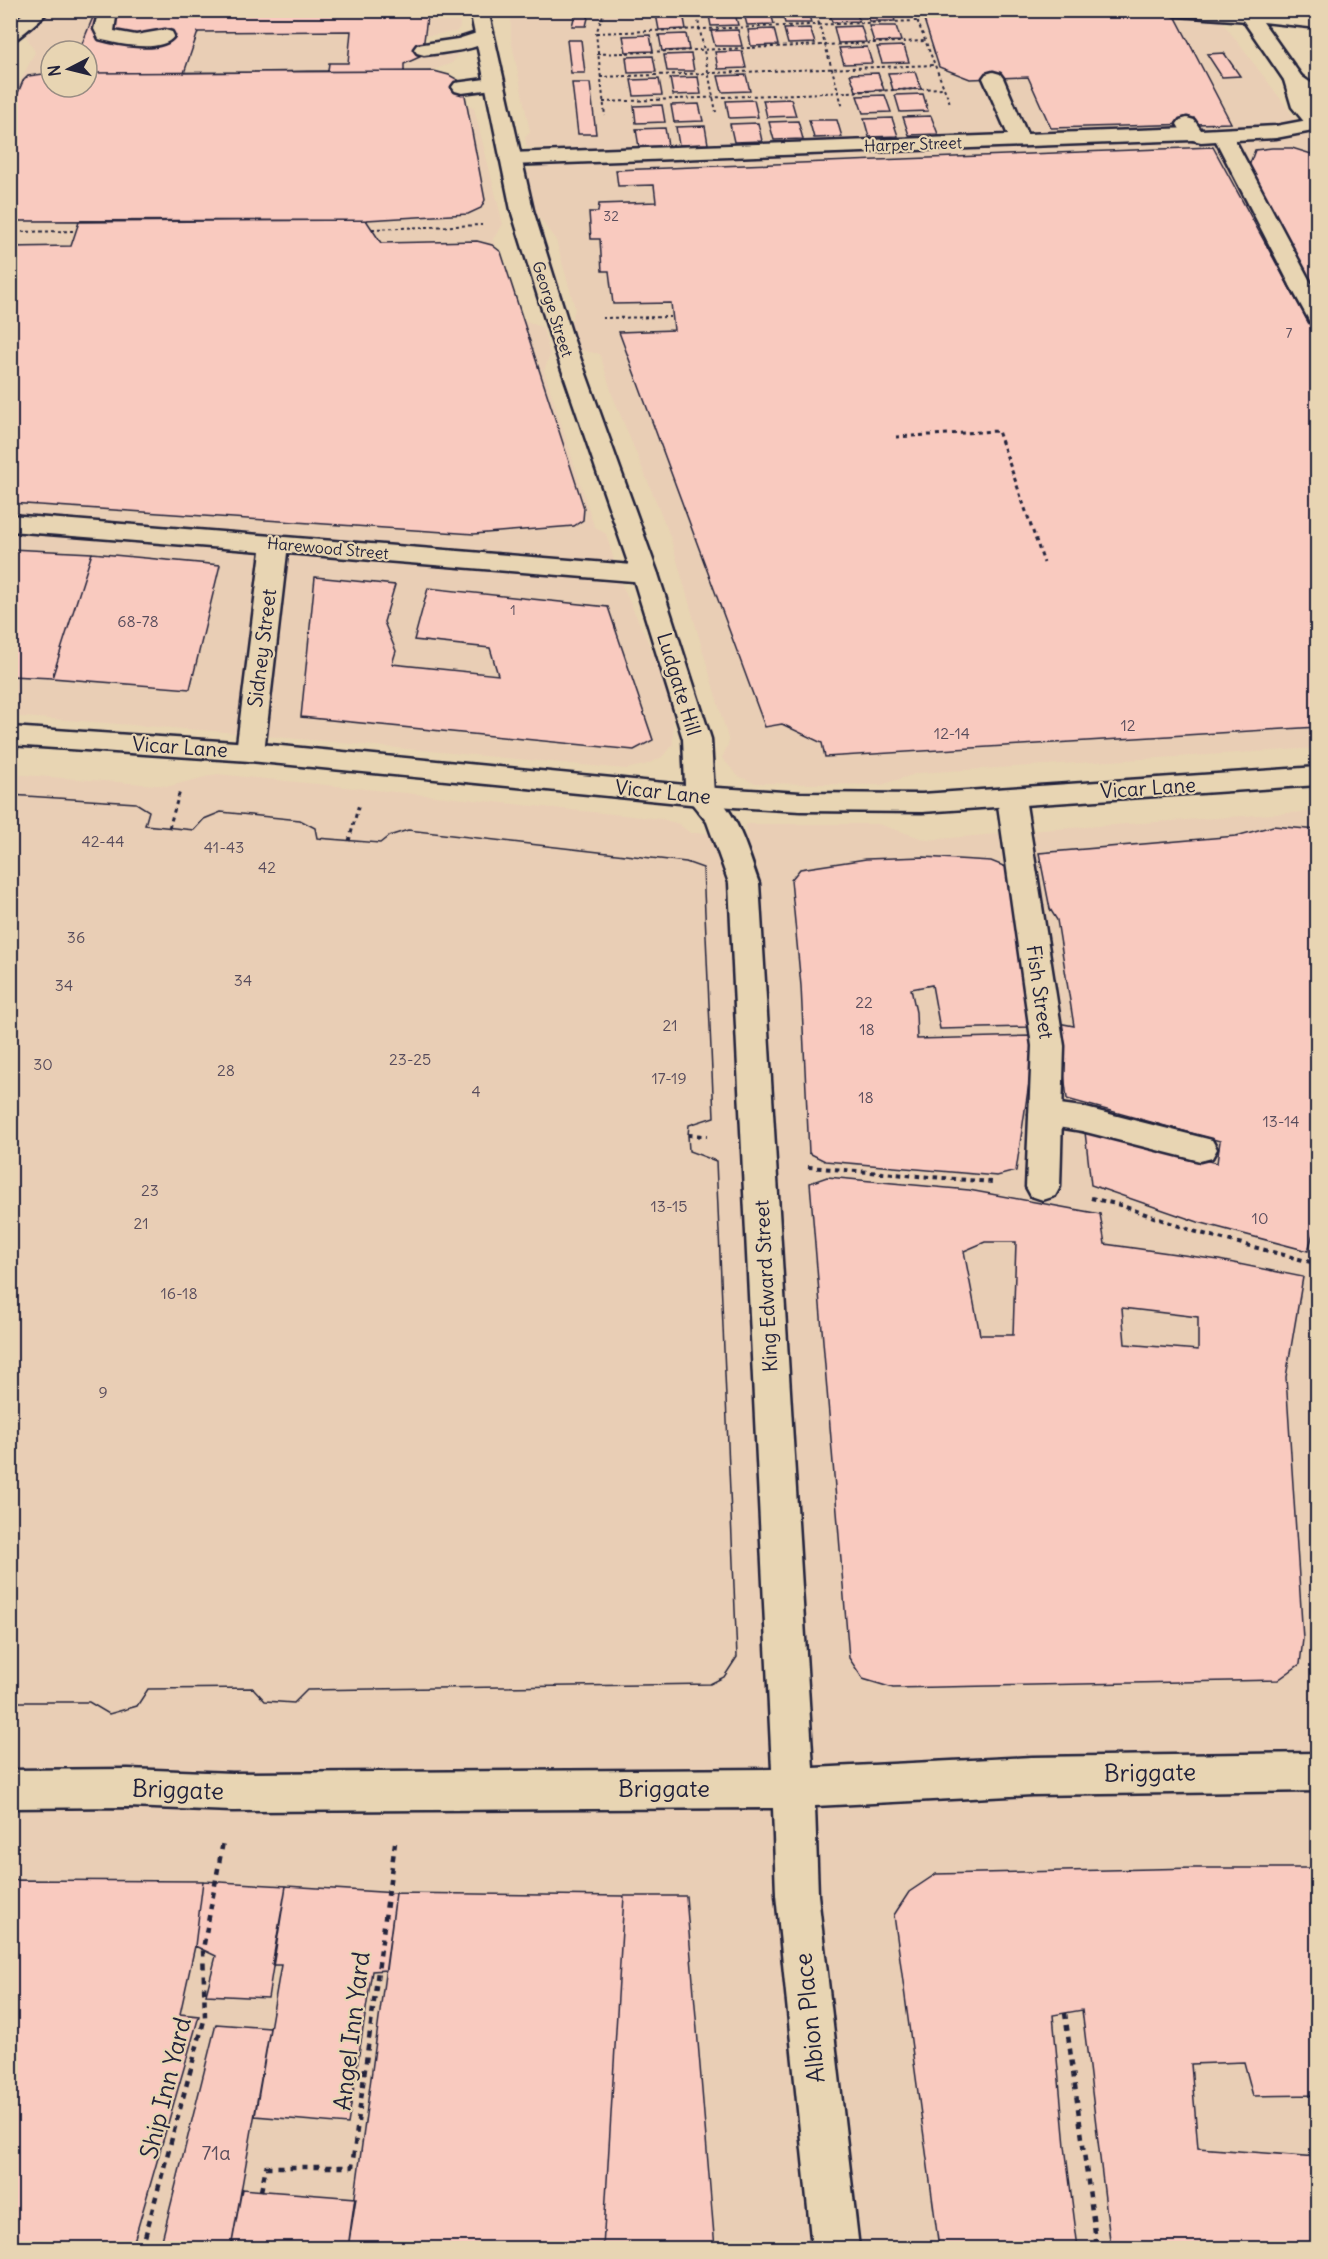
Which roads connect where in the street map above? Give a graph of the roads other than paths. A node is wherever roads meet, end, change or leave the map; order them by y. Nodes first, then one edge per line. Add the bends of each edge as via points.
1 (40, 10) edge
2 (479, 10) edge
3 (1177, 10) edge
4 (1224, 10) edge
5 (1247, 13) edge
6 (117, 15) edge
7 (1317, 22) edge
8 (165, 36) dead end
9 (10, 37) edge
10 (483, 37) junction
11 (424, 49) dead end
12 (993, 78) dead end
13 (1294, 81) junction
14 (494, 84) junction
15 (462, 87) dead end
16 (1317, 97) edge
17 (1317, 125) edge
18 (1206, 131) junction
19 (1020, 140) junction
20 (510, 159) junction
21 (1308, 301) edge
22 (10, 523) edge
23 (275, 544) junction
24 (645, 574) junction
25 (10, 736) edge
26 (250, 752) junction
27 (1317, 776) edge
28 (700, 796) junction
29 (1011, 798) junction
30 (1046, 1113) junction
31 (1200, 1149) dead end
32 (1043, 1187) road end
33 (1317, 1772) edge
34 (793, 1788) junction
35 (10, 1790) edge
36 (836, 2248) edge

1 - 9 street
2 - 10 street, George Street
3 - 5 street
4 - 5 street
5 - 7 street
5 - 13 street
6 - 8 street via 103,29 106,35 134,41
10 - 11 street
10 - 14 street, George Street
12 - 19 street
13 - 16 street
13 - 17 street via 1302,107
14 - 15 street
14 - 20 street, George Street
17 - 18 street, Harper Street via 1276,132
18 - 19 street, Harper Street
18 - 21 street
19 - 20 street, Harper Street
20 - 24 street, George Street via 556,320
22 - 23 street, Harewood Street
23 - 24 street, Harewood Street
23 - 26 street, Sidney Street
24 - 28 street, Ludgate Hill via 697,739
25 - 26 street, Vicar Lane
26 - 28 street, Vicar Lane
27 - 29 street, Vicar Lane
28 - 29 street, Vicar Lane via 911,803
28 - 34 street, King Edward Street via 720,819 744,883
29 - 30 street, Fish Street via 1048,1046
30 - 31 street
30 - 32 street, Fish Street
33 - 34 street, Briggate via 1032,1776
34 - 35 street, Briggate
34 - 36 street, Albion Place via 797,1895

